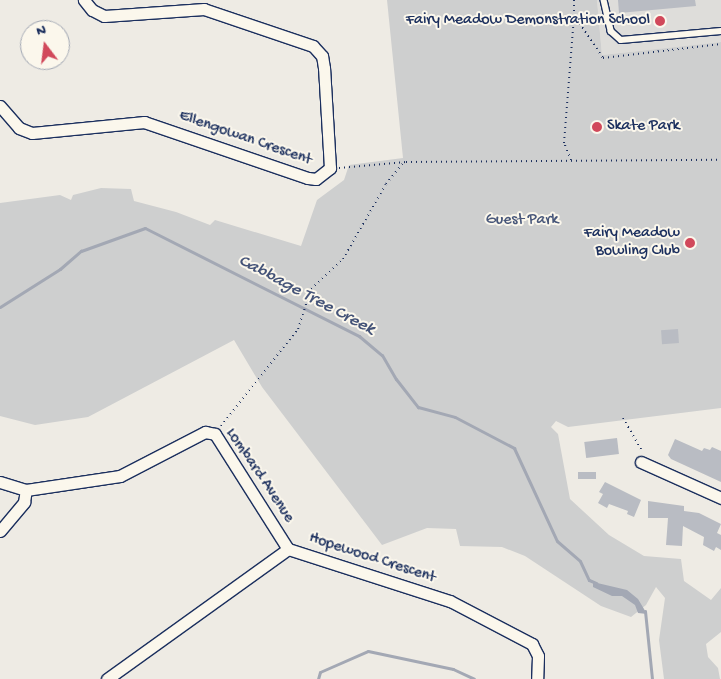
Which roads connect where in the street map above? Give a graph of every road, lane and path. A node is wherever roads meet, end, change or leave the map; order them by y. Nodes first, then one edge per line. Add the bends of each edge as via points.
1 (84, 0) edge
2 (574, 0) edge
3 (604, 0) edge
4 (574, 15) junction
5 (721, 31) edge
6 (721, 44) edge
7 (0, 106) edge
8 (721, 160) edge
9 (571, 161) junction
10 (402, 164) junction
11 (330, 168) junction
12 (623, 418) dead end
13 (214, 434) junction
14 (641, 462) joint
15 (0, 482) edge
16 (26, 490) junction
17 (721, 498) edge
18 (0, 531) edge
19 (288, 549) junction
20 (107, 679) edge
21 (537, 679) edge

1 - 11 street, Ellengowan Crescent via 92,10 104,16 204,9 313,46 322,56 324,68
2 - 4 path
3 - 5 lane via 611,31 622,40
4 - 6 path via 603,58
4 - 9 path via 564,143
7 - 11 street, Ellengowan Crescent via 19,128 32,133 144,122 308,178 316,179
8 - 9 path
9 - 10 path
10 - 11 path
10 - 13 path via 386,184 343,259 311,289 298,329
12 - 14 path via 643,449
13 - 16 street, Lombard Avenue via 205,432 120,476
13 - 19 street, Lombard Avenue
14 - 17 street
15 - 16 street, Lombard Avenue
16 - 18 street via 24,502
19 - 20 street, Hopewood Crescent
19 - 21 street, Hopewood Crescent via 450,601 532,644 538,656

